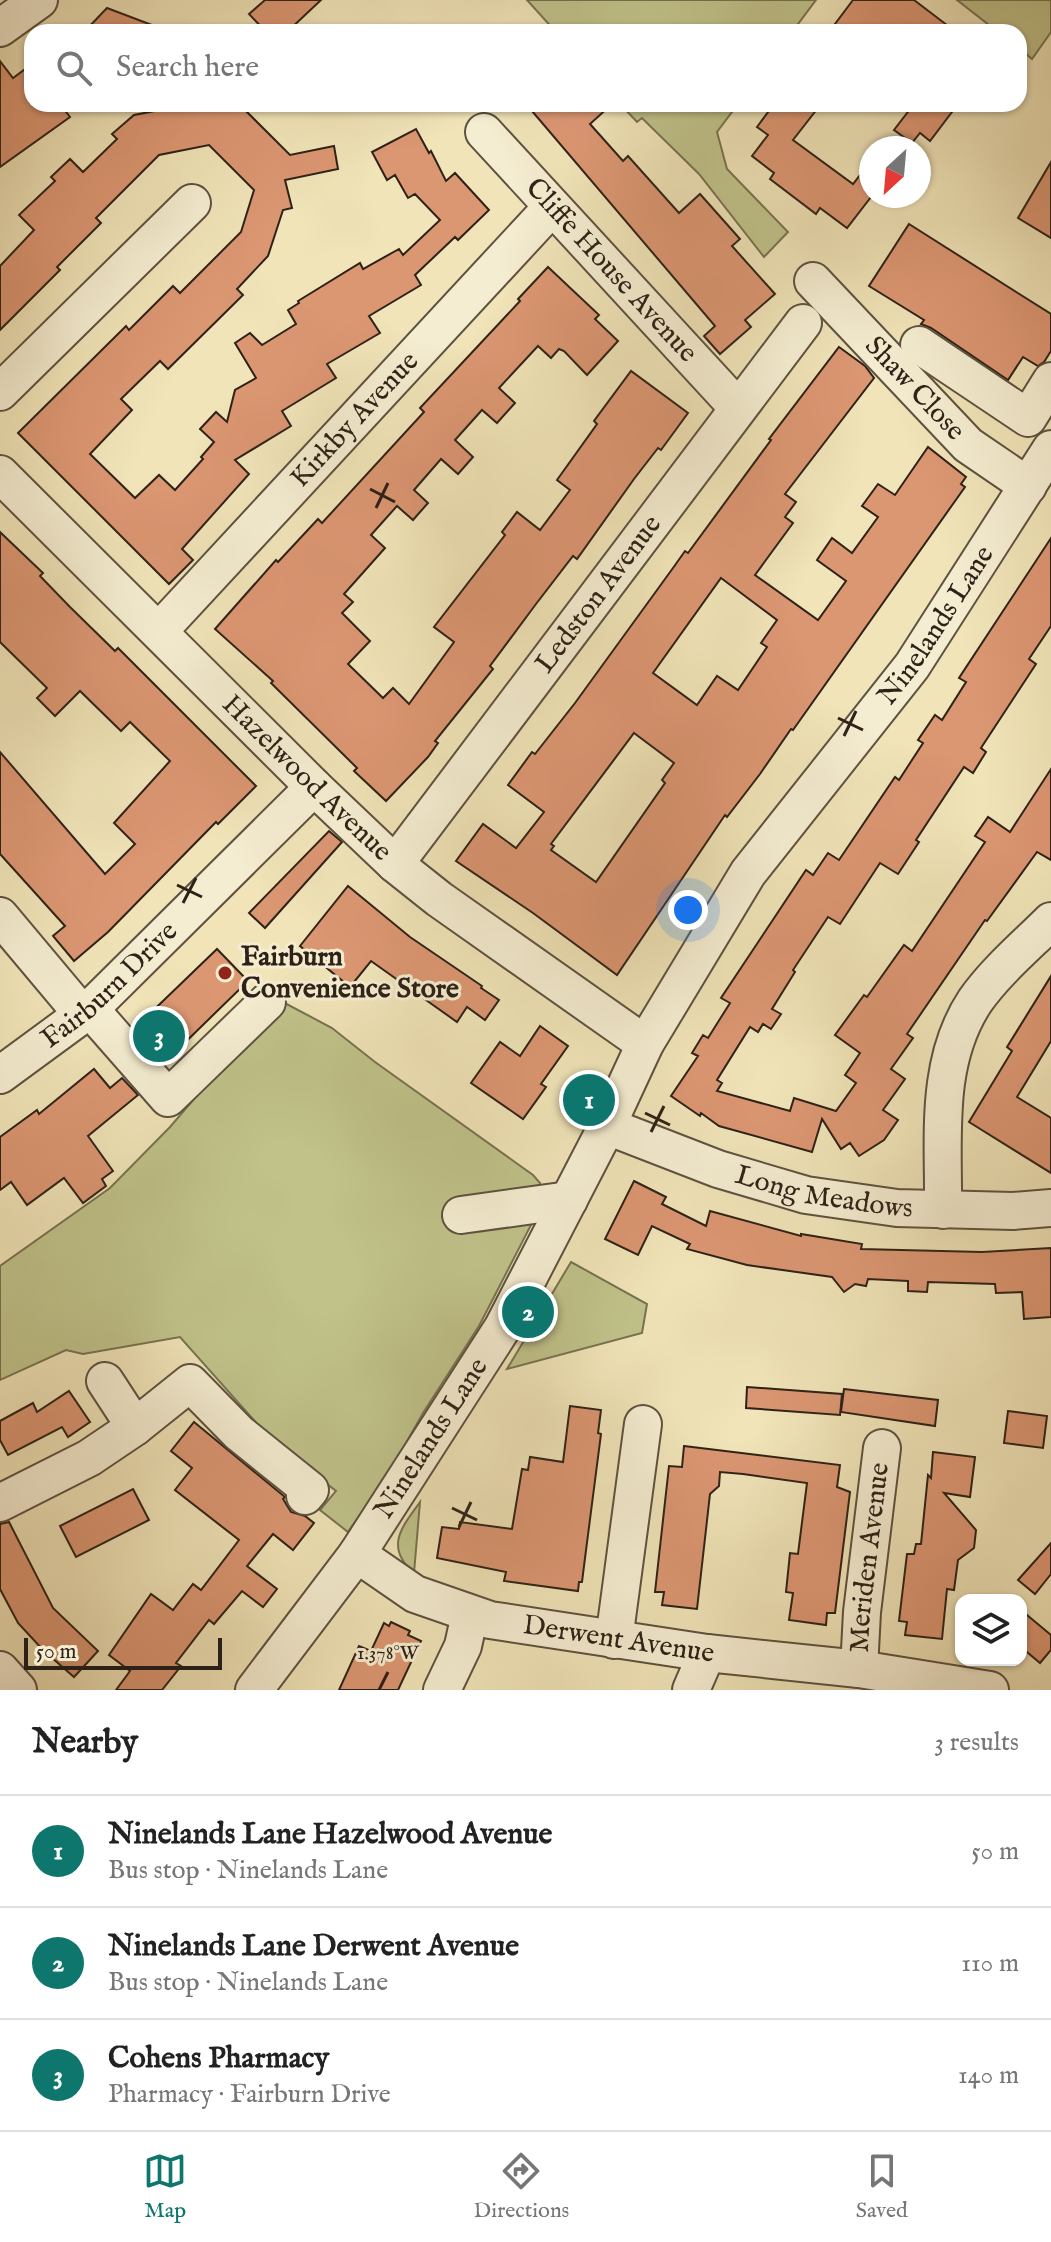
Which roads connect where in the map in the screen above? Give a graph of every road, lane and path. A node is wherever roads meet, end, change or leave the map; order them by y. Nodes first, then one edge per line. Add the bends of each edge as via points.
1 (39, 0) edge
2 (0, 28) edge
3 (484, 132) dead end
4 (192, 203) dead end
5 (552, 207) junction
6 (813, 281) dead end
7 (803, 323) dead end
8 (919, 345) dead end
9 (1051, 381) edge
10 (981, 386) junction
11 (0, 392) edge
12 (738, 408) junction
13 (951, 427) junction
14 (1051, 449) edge
15 (0, 474) edge
16 (1028, 486) junction
17 (159, 631) junction
18 (314, 787) junction
19 (395, 864) junction
20 (0, 916) edge
21 (1051, 921) edge
22 (267, 1002) dead end
23 (86, 1012) junction
24 (645, 1044) junction
25 (0, 1075) edge
26 (607, 1126) junction
27 (569, 1200) junction
28 (1051, 1208) edge
29 (943, 1210) junction
30 (461, 1215) dead end
31 (105, 1381) dead end
32 (643, 1424) dead end
33 (135, 1427) junction
34 (882, 1448) dead end
35 (305, 1496) dead end
36 (0, 1503) edge
37 (357, 1554) junction
38 (470, 1614) junction
39 (614, 1640) junction
40 (707, 1653) junction
41 (859, 1669) junction
42 (0, 1670) edge
43 (18, 1690) edge
44 (254, 1690) edge
45 (442, 1690) edge
46 (691, 1690) edge
47 (990, 1690) edge

1 - 2 street
3 - 5 street, Cliffe House Avenue
4 - 11 street
5 - 12 street, Cliffe House Avenue
5 - 17 street, Kirkby Avenue
6 - 13 street, Shaw Close
7 - 12 street, Ledston Avenue
8 - 10 street
9 - 10 street via 1028,418
10 - 13 street
12 - 19 street, Ledston Avenue
13 - 16 street, Shaw Close
14 - 16 street, Ninelands Lane
15 - 17 street, Hazelwood Avenue
16 - 24 street, Ninelands Lane via 912,666 748,873
17 - 18 street, Hazelwood Avenue
18 - 19 street, Hazelwood Avenue
18 - 23 street, Fairburn Drive
19 - 24 street, Hazelwood Avenue
20 - 23 street
21 - 29 street via 990,983 957,1035 944,1095
22 - 23 street via 168,1098
23 - 25 street, Fairburn Drive
24 - 26 street, Ninelands Lane
26 - 27 street, Ninelands Lane
26 - 29 street, Long Meadows via 718,1169 806,1195
27 - 30 street
27 - 37 street, Ninelands Lane via 503,1327
28 - 29 street, Long Meadows
31 - 33 street
32 - 39 street
33 - 35 street via 190,1383 239,1433 310,1490
33 - 36 street via 89,1458
34 - 41 street, Meriden Avenue
37 - 38 street, Derwent Avenue via 405,1589
37 - 44 street, Ninelands Lane
38 - 39 street, Derwent Avenue
38 - 45 street via 463,1646
39 - 40 street, Derwent Avenue
40 - 41 street, Derwent Avenue
40 - 46 street
41 - 47 street, Derwent Avenue
42 - 43 street

